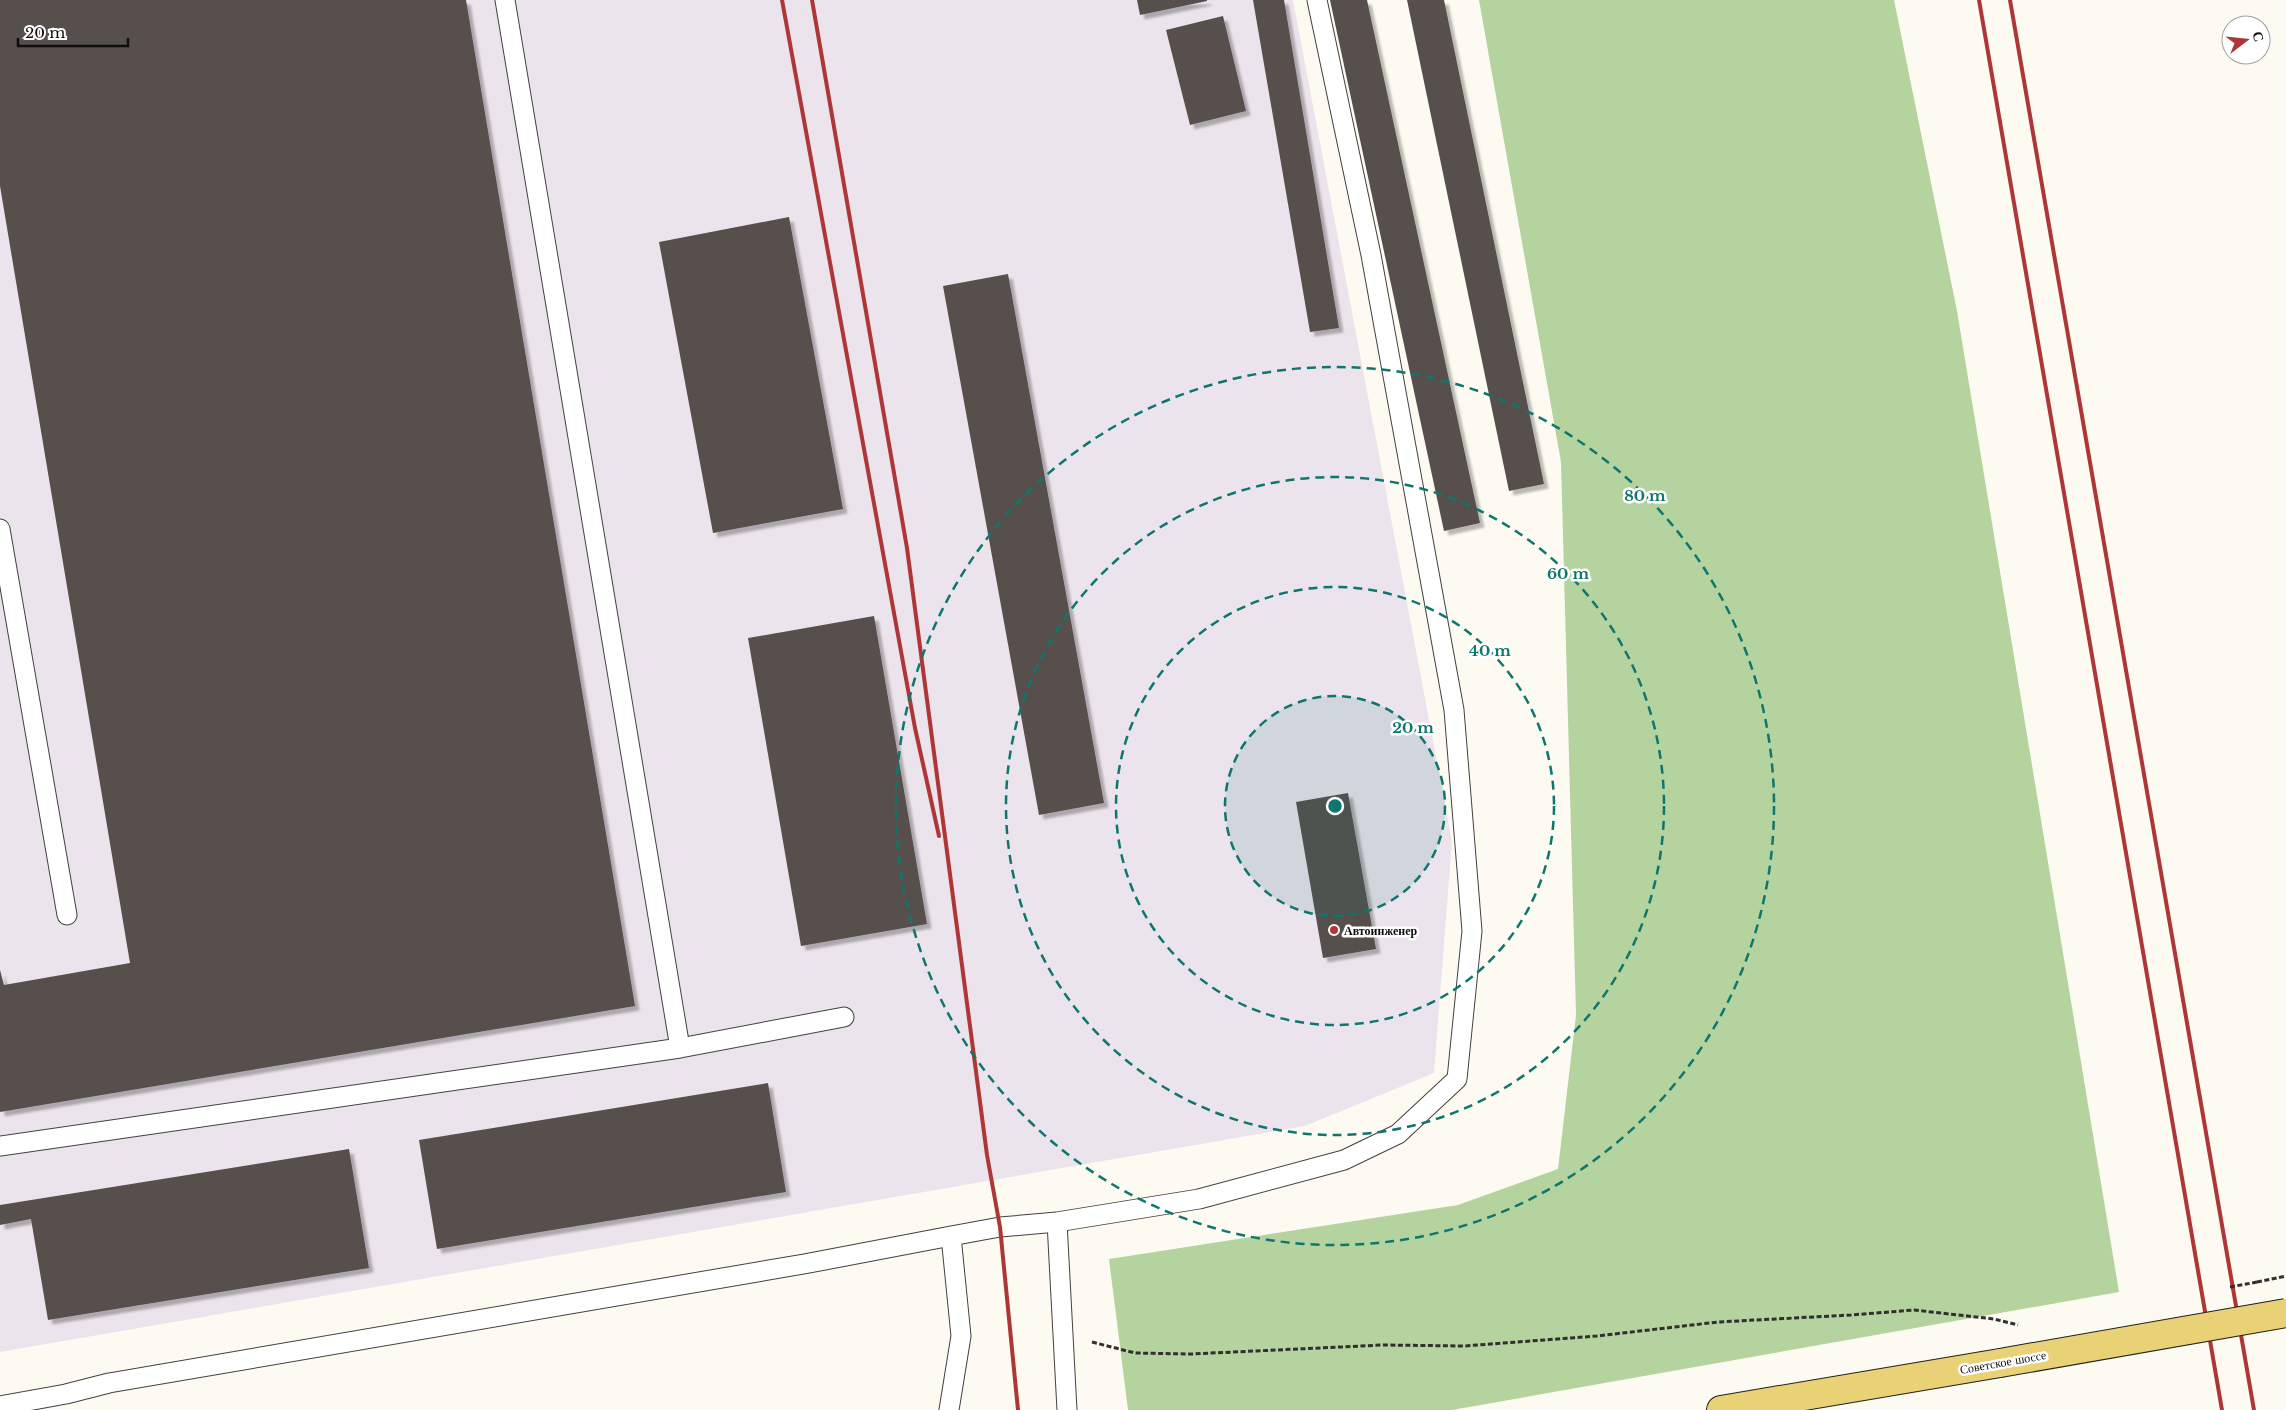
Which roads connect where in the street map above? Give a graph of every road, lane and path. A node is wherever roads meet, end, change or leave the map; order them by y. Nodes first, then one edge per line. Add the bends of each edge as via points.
1 (506, 0) edge
2 (1317, 0) edge
3 (0, 529) edge
4 (67, 915) dead end
5 (844, 1017) dead end
6 (680, 1048) junction
7 (0, 1146) edge
8 (1057, 1222) junction
9 (951, 1236) junction
10 (2286, 1276) edge
11 (2226, 1287) dead end
12 (2286, 1313) edge
13 (1062, 1317) junction
14 (1994, 1319) dead end
15 (0, 1406) edge
16 (949, 1410) edge
17 (1067, 1410) edge
18 (1721, 1410) edge

1 - 6 lane
2 - 8 lane via 1371,255 1454,710 1472,931 1457,1079 1398,1134 1344,1160 1199,1199
3 - 4 lane
5 - 6 lane
6 - 7 lane
8 - 9 lane via 1000,1227
8 - 13 lane
9 - 15 lane via 794,1266 109,1382
9 - 16 lane via 961,1336
10 - 11 path, bridge
12 - 18 main road, Советское шоссе, bridge
13 - 14 path via 1090,1341 1135,1353 1191,1354 1383,1345 1464,1346 1597,1336 1718,1322 1914,1310
13 - 17 lane

